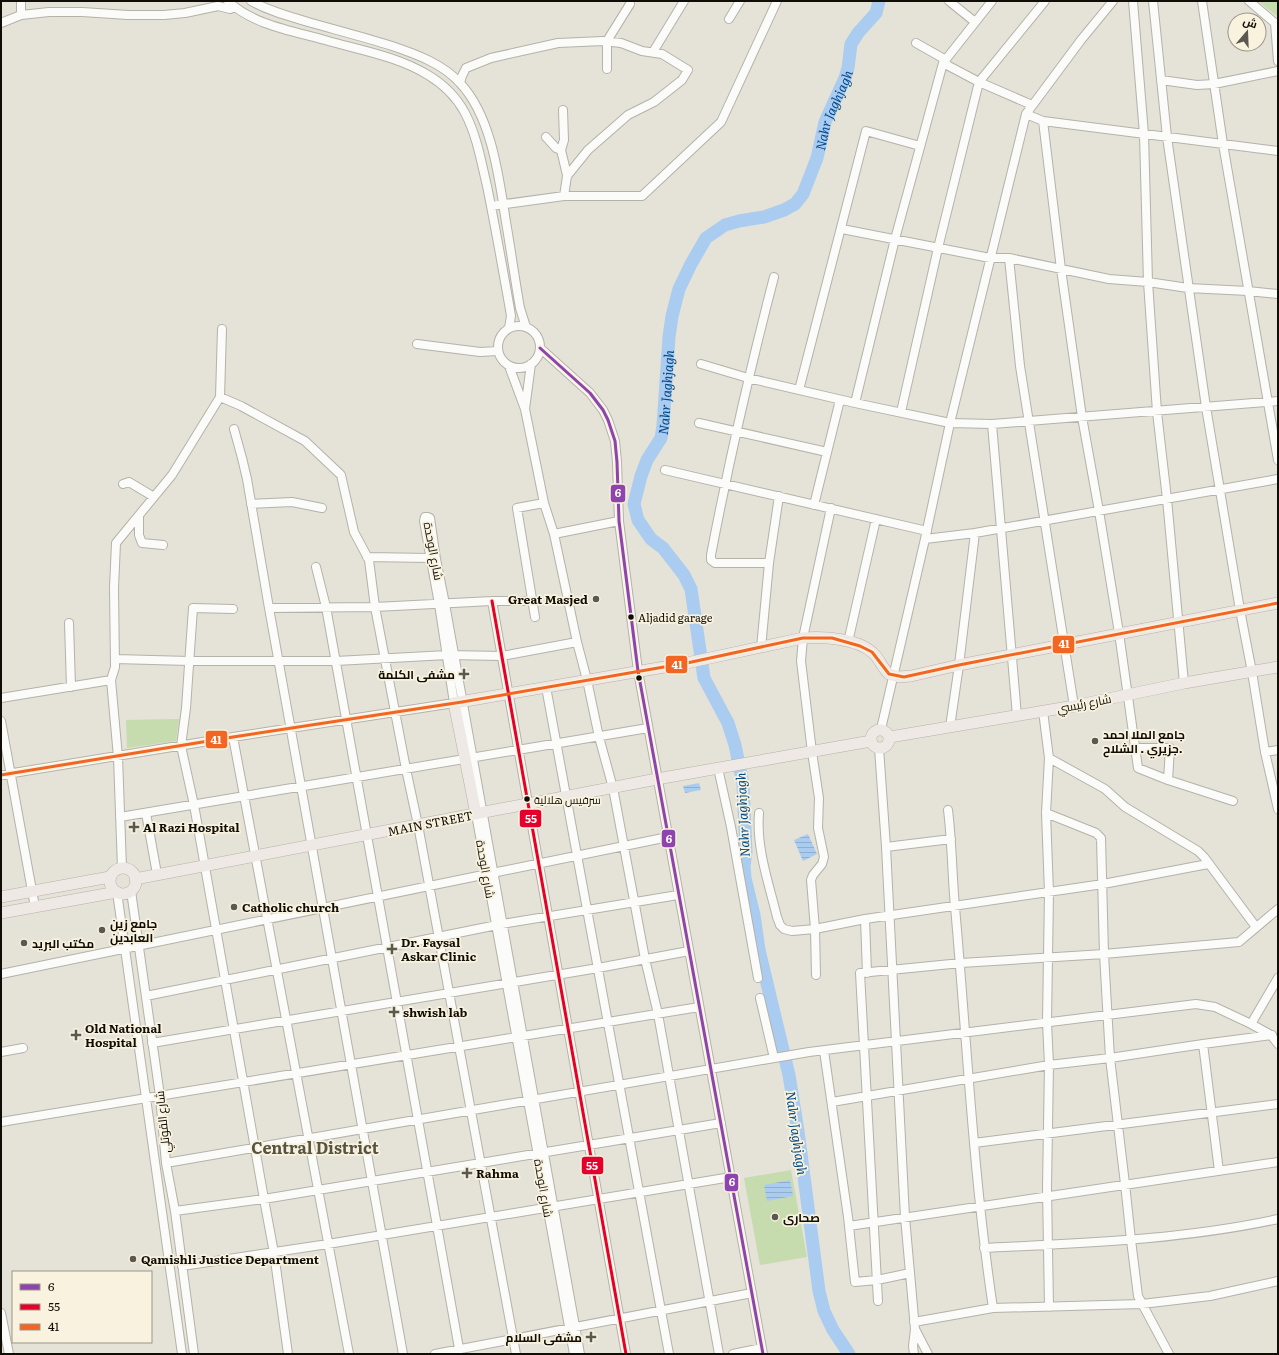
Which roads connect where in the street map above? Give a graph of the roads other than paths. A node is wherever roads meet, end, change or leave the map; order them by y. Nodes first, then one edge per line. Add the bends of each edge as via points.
1 (21, 1) edge
2 (228, 1) edge
3 (251, 1) edge
4 (684, 1) edge
5 (740, 1) edge
6 (777, 1) edge
7 (948, 1) edge
8 (992, 1) edge
9 (1045, 1) edge
10 (1113, 1) edge
11 (1133, 1) edge
12 (1153, 1) edge
13 (1202, 1) edge
14 (1249, 1) edge
15 (630, 4) dead end
16 (235, 8) junction
17 (21, 15) junction
18 (729, 19) dead end
19 (975, 22) junction
20 (1, 23) edge
21 (607, 41) junction
22 (916, 43) dead end
23 (653, 52) junction
24 (944, 61) junction
25 (1278, 61) edge
26 (607, 68) dead end
27 (1278, 71) edge
28 (1161, 80) junction
29 (980, 82) junction
30 (460, 83) junction
31 (1214, 84) junction
32 (1032, 105) junction
33 (563, 110) dead end
34 (1026, 114) junction
35 (1043, 121) junction
36 (1144, 134) junction
37 (546, 137) dead end
38 (1167, 137) junction
39 (1223, 144) junction
40 (920, 146) junction
41 (561, 150) junction
42 (1278, 151) edge
43 (567, 175) junction
44 (564, 196) junction
45 (503, 204) junction
46 (491, 206) junction
47 (842, 229) junction
48 (895, 239) junction
49 (938, 248) junction
50 (990, 258) junction
51 (1009, 258) junction
52 (1061, 269) junction
53 (774, 276) dead end
54 (1148, 282) junction
55 (1188, 288) junction
56 (1248, 291) junction
57 (1278, 294) edge
58 (526, 327) junction
59 (509, 328) junction
60 (222, 329) dead end
61 (417, 344) dead end
62 (540, 348) junction
63 (498, 351) junction
64 (531, 364) junction
65 (700, 364) dead end
66 (509, 366) junction
67 (748, 378) junction
68 (799, 390) junction
69 (220, 397) junction
70 (840, 400) junction
71 (1278, 401) edge
72 (1268, 402) junction
73 (855, 403) junction
74 (1206, 407) junction
75 (525, 409) junction
76 (901, 412) junction
77 (1156, 412) junction
78 (1082, 417) junction
79 (1029, 421) junction
80 (699, 423) dead end
81 (950, 423) junction
82 (992, 424) junction
83 (234, 429) dead end
84 (736, 432) junction
85 (827, 452) junction
86 (1278, 460) edge
87 (665, 470) dead end
88 (1278, 479) edge
89 (123, 484) dead end
90 (724, 484) junction
91 (1219, 490) junction
92 (779, 496) junction
93 (154, 497) junction
94 (1167, 499) junction
95 (544, 503) junction
96 (251, 504) junction
97 (814, 505) junction
98 (322, 508) dead end
99 (831, 508) junction
100 (1099, 511) junction
101 (138, 516) junction
102 (876, 519) junction
103 (1044, 520) junction
104 (619, 521) junction
105 (1001, 528) junction
106 (975, 533) junction
107 (554, 534) junction
108 (926, 535) junction
109 (162, 545) dead end
110 (367, 557) junction
111 (430, 558) junction
112 (769, 563) junction
113 (316, 567) dead end
114 (492, 601) junction
115 (532, 601) junction
116 (1278, 603) edge
117 (442, 604) junction
118 (326, 607) junction
119 (375, 607) junction
120 (269, 608) junction
121 (233, 609) dead end
122 (1240, 610) junction
123 (535, 616) dead end
124 (1179, 622) junction
125 (69, 623) dead end
126 (1120, 633) junction
127 (803, 638) junction
128 (577, 642) junction
129 (848, 642) junction
130 (1064, 645) junction
131 (761, 648) junction
132 (450, 655) junction
133 (1012, 655) junction
134 (502, 656) junction
135 (115, 659) junction
136 (384, 659) junction
137 (189, 661) junction
138 (278, 661) junction
139 (336, 661) junction
140 (959, 665) junction
141 (1278, 667) edge
142 (638, 671) junction
143 (1252, 672) junction
144 (893, 675) junction
145 (111, 680) junction
146 (587, 680) junction
147 (1184, 683) junction
148 (71, 687) junction
149 (546, 687) junction
150 (508, 694) junction
151 (1128, 694) junction
152 (1, 698) edge
153 (458, 702) junction
154 (1074, 706) junction
155 (395, 712) junction
156 (1043, 712) junction
157 (1017, 716) junction
158 (346, 720) junction
159 (1, 721) edge
160 (950, 727) junction
161 (648, 728) junction
162 (290, 729) junction
163 (881, 729) junction
164 (599, 736) junction
165 (233, 737) junction
166 (890, 737) junction
167 (557, 744) junction
168 (875, 745) junction
169 (181, 746) junction
170 (1136, 748) junction
171 (518, 750) junction
172 (1278, 750) edge
173 (812, 752) junction
174 (1265, 752) junction
175 (118, 757) junction
176 (469, 758) junction
177 (1049, 758) junction
178 (722, 768) junction
179 (406, 769) junction
180 (10, 774) junction
181 (1, 775) edge
182 (356, 778) junction
183 (657, 779) junction
184 (1168, 780) junction
185 (301, 787) junction
186 (613, 788) junction
187 (245, 796) junction
188 (566, 797) junction
189 (1233, 801) dead end
190 (528, 804) junction
191 (194, 805) junction
192 (1278, 809) edge
193 (948, 810) dead end
194 (146, 813) junction
195 (479, 813) junction
196 (759, 813) dead end
197 (1046, 813) junction
198 (120, 817) junction
199 (418, 825) junction
200 (367, 835) junction
201 (668, 837) junction
202 (951, 839) junction
203 (311, 845) junction
204 (624, 846) junction
205 (886, 847) junction
206 (577, 855) junction
207 (256, 856) junction
208 (539, 863) junction
209 (1208, 864) junction
210 (205, 865) junction
211 (122, 868) junction
212 (490, 873) junction
213 (157, 874) junction
214 (110, 877) junction
215 (135, 878) junction
216 (1103, 884) junction
217 (429, 886) junction
218 (131, 890) junction
219 (32, 892) junction
220 (117, 892) junction
221 (1049, 892) junction
222 (678, 895) junction
223 (378, 896) junction
224 (1, 897) edge
225 (635, 902) junction
226 (955, 905) junction
227 (34, 907) junction
228 (323, 908) junction
229 (1278, 909) edge
230 (587, 910) junction
231 (1, 913) edge
232 (890, 916) junction
233 (548, 917) junction
234 (268, 919) junction
235 (865, 919) junction
236 (499, 925) junction
237 (1256, 927) junction
238 (816, 929) junction
239 (217, 930) junction
240 (439, 937) junction
241 (138, 946) junction
242 (125, 948) junction
243 (387, 948) junction
244 (689, 951) junction
245 (1104, 954) junction
246 (1048, 957) junction
247 (332, 959) junction
248 (645, 959) junction
249 (960, 963) junction
250 (598, 968) junction
251 (277, 970) junction
252 (892, 971) junction
253 (867, 973) junction
254 (1, 974) edge
255 (558, 975) junction
256 (816, 975) dead end
257 (758, 978) dead end
258 (1278, 978) edge
259 (226, 980) junction
260 (510, 983) junction
261 (449, 993) junction
262 (146, 996) junction
263 (760, 998) dead end
264 (397, 1002) junction
265 (699, 1007) junction
266 (342, 1011) junction
267 (658, 1014) junction
268 (1107, 1015) junction
269 (287, 1020) junction
270 (608, 1022) junction
271 (1046, 1022) junction
272 (1251, 1024) junction
273 (234, 1029) junction
274 (568, 1029) junction
275 (964, 1032) junction
276 (520, 1037) junction
277 (1275, 1037) edge
278 (895, 1041) junction
279 (152, 1043) junction
280 (1203, 1044) junction
281 (1278, 1044) edge
282 (863, 1045) junction
283 (459, 1047) junction
284 (23, 1048) dead end
285 (824, 1051) junction
286 (1, 1052) edge
287 (406, 1056) junction
288 (778, 1057) junction
289 (1110, 1058) junction
290 (352, 1064) junction
291 (1049, 1065) junction
292 (710, 1068) junction
293 (297, 1074) junction
294 (669, 1076) junction
295 (969, 1079) junction
296 (244, 1082) junction
297 (619, 1085) junction
298 (579, 1091) junction
299 (898, 1091) junction
300 (160, 1096) junction
301 (867, 1096) junction
302 (146, 1099) junction
303 (531, 1100) junction
304 (832, 1102) junction
305 (1278, 1104) edge
306 (471, 1110) junction
307 (1211, 1112) junction
308 (418, 1119) junction
309 (1, 1122) edge
310 (720, 1123) junction
311 (1118, 1125) junction
312 (363, 1129) junction
313 (679, 1130) junction
314 (1048, 1133) junction
315 (309, 1138) junction
316 (629, 1138) junction
317 (974, 1143) junction
318 (589, 1145) junction
319 (255, 1147) junction
320 (540, 1153) junction
321 (1278, 1162) edge
322 (166, 1163) junction
323 (480, 1163) junction
324 (1219, 1171) junction
325 (427, 1172) junction
326 (731, 1177) junction
327 (372, 1181) junction
328 (1125, 1184) junction
329 (689, 1185) junction
330 (318, 1190) junction
331 (639, 1193) junction
332 (1048, 1196) junction
333 (264, 1199) junction
334 (599, 1200) junction
335 (979, 1206) junction
336 (550, 1208) junction
337 (175, 1211) junction
338 (905, 1217) junction
339 (490, 1218) junction
340 (1278, 1219) edge
341 (874, 1223) junction
342 (437, 1226) junction
343 (849, 1226) junction
344 (382, 1235) junction
345 (1130, 1240) junction
346 (328, 1244) junction
347 (1048, 1245) junction
348 (984, 1248) junction
349 (274, 1253) junction
350 (182, 1266) junction
351 (910, 1273) junction
352 (877, 1280) junction
353 (1278, 1281) edge
354 (752, 1293) junction
355 (710, 1301) junction
356 (878, 1301) dead end
357 (1142, 1304) junction
358 (1049, 1307) junction
359 (993, 1308) junction
360 (661, 1310) junction
361 (1, 1313) edge
362 (620, 1318) junction
363 (914, 1326) junction
364 (572, 1327) junction
365 (513, 1338) junction
366 (763, 1351) edge
367 (460, 1352) edge
368 (8, 1354) edge
369 (182, 1354) edge
370 (194, 1354) edge
371 (288, 1354) edge
372 (349, 1354) edge
373 (403, 1354) edge
374 (435, 1354) edge
375 (516, 1354) edge
376 (574, 1354) edge
377 (580, 1354) edge
378 (626, 1354) edge
379 (669, 1354) edge
380 (719, 1354) edge
381 (733, 1354) edge
382 (914, 1354) edge
383 (928, 1354) edge
384 (1169, 1354) edge

1 - 17 street
2 - 16 street
3 - 30 street via 276,13 392,46 424,58 445,70
4 - 23 street
5 - 18 street
6 - 44 street via 721,122 659,182 642,196
7 - 19 street
8 - 19 street
9 - 29 street
10 - 32 street
11 - 36 street
12 - 28 street
13 - 31 street
14 - 25 street via 1275,23
15 - 21 street
16 - 17 street via 218,6 164,15 63,12
16 - 46 street via 270,24 397,61 437,81 459,103 469,123 479,149
17 - 20 street
19 - 24 street
21 - 23 street
21 - 26 street
21 - 30 street via 558,43 491,58 466,68
22 - 24 street
23 - 43 street via 662,54 688,70 682,80 654,102 628,115 588,150
24 - 29 street
24 - 40 street
27 - 31 street
28 - 31 street via 1197,85
28 - 38 street
29 - 32 street
29 - 49 street
30 - 45 street via 485,125
31 - 39 street
32 - 34 street
33 - 41 street via 564,140
34 - 35 street
34 - 50 street
35 - 36 street
35 - 52 street
36 - 38 street
36 - 54 street
37 - 41 street
38 - 39 street
38 - 55 street
39 - 42 street
39 - 56 street
40 - 47 street via 866,131
40 - 48 street
41 - 43 street
43 - 44 street
44 - 45 street
45 - 46 street
45 - 58 street via 520,308
46 - 59 street via 511,316
47 - 48 street
47 - 68 street
48 - 49 street
48 - 73 street
49 - 50 street
49 - 76 street
50 - 51 street
50 - 81 street
51 - 52 street
51 - 79 street via 1020,366
52 - 54 street via 1102,278
52 - 78 street
53 - 67 street
54 - 55 street
54 - 77 street
55 - 56 street
55 - 74 street
56 - 57 street
56 - 72 street
58 - 59 street
58 - 62 street via 536,336
59 - 63 street via 500,338
60 - 69 street
61 - 63 street via 480,352
62 - 64 street
62 - 104 street via 590,393 608,420 617,451
63 - 66 street
64 - 66 street via 520,368
64 - 75 street
65 - 67 street
66 - 75 street
67 - 68 street
67 - 84 street
68 - 70 street
69 - 93 street via 172,475
69 - 110 street via 305,441 341,475 354,532
70 - 73 street
70 - 85 street
71 - 72 street
72 - 74 street
72 - 86 street
73 - 76 street
74 - 77 street
74 - 91 street
75 - 95 street
76 - 81 street
77 - 78 street
77 - 94 street
78 - 79 street
78 - 100 street
79 - 82 street
79 - 103 street
80 - 84 street
81 - 82 street
81 - 108 street
82 - 105 street
83 - 96 street
84 - 85 street
84 - 90 street
85 - 97 street
87 - 90 street
88 - 91 street
89 - 93 street via 129,482
90 - 92 street
90 - 112 street via 711,560 715,563
91 - 94 street
91 - 122 street
92 - 97 street
92 - 112 street
93 - 101 street
94 - 100 street
94 - 124 street
95 - 107 street
95 - 115 street via 517,508
96 - 98 street via 292,502
96 - 120 street
97 - 99 street
99 - 102 street
99 - 127 street
100 - 103 street
100 - 126 street
101 - 109 street via 142,543
101 - 135 street via 116,543
102 - 108 street
102 - 129 street
103 - 105 street
103 - 130 street
104 - 107 street
104 - 142 street
105 - 106 street
105 - 133 street
106 - 108 street
106 - 140 street
107 - 128 street
108 - 144 street
110 - 111 street
110 - 119 street
111 - 117 street, شارع الوحدة
111 - 117 street, شارع الوحدة via 424,519 426,516 430,518
112 - 131 street
113 - 118 street
114 - 115 street
114 - 117 street
114 - 134 street
115 - 123 street
116 - 122 highway
117 - 119 street
117 - 132 street, شارع الوحدة
118 - 119 street
118 - 120 street
118 - 139 street
119 - 136 street
120 - 138 street
121 - 137 street via 193,608
122 - 124 highway
122 - 143 street
124 - 126 highway
124 - 147 street
125 - 148 street
126 - 130 highway
126 - 151 street
127 - 129 highway via 832,638
127 - 131 highway
127 - 173 street via 802,668
128 - 134 street
128 - 146 street
129 - 144 highway via 872,652 886,672
130 - 133 highway
130 - 154 street
131 - 142 highway
132 - 134 street
132 - 136 street
132 - 153 street, شارع الوحدة
133 - 140 highway
133 - 157 street
134 - 150 street
135 - 137 street
135 - 145 street
136 - 139 street
136 - 155 street
137 - 138 street
137 - 169 street
138 - 139 street
138 - 162 street
139 - 158 street
140 - 144 highway via 911,676
140 - 160 street
141 - 143 highway, شارع رئيسي
142 - 146 highway
142 - 161 street
143 - 147 highway, شارع رئيسي
143 - 174 street
144 - 163 street
145 - 148 street
145 - 175 street
146 - 149 highway
146 - 164 street
147 - 151 highway, شارع رئيسي
148 - 152 street
149 - 150 highway
149 - 167 street
150 - 153 highway
150 - 171 street
151 - 154 highway, شارع رئيسي
151 - 170 street
153 - 155 street
153 - 176 highway, شارع الوحدة
154 - 156 highway, شارع رئيسي
155 - 158 street
155 - 179 street
156 - 157 highway, شارع رئيسي
156 - 177 street
157 - 160 highway, شارع رئيسي
158 - 162 street
158 - 182 street
159 - 180 street
160 - 166 highway, شارع رئيسي
161 - 164 street
161 - 183 street
162 - 165 street
162 - 185 street
163 - 166 highway
163 - 168 highway via 872,734
164 - 167 street
164 - 186 street
165 - 169 street
165 - 187 street
166 - 168 highway via 889,744 883,748
167 - 171 street
167 - 188 street
168 - 173 highway
168 - 205 street
169 - 175 street
169 - 191 street
170 - 184 street via 1138,768
170 - 184 street via 1170,748
171 - 176 street
171 - 190 street
172 - 174 street
173 - 178 highway
173 - 238 street via 819,798 818,828 824,857 811,880
174 - 192 street
175 - 180 street
175 - 198 street
176 - 179 street
176 - 195 highway, شارع الوحدة
177 - 197 street
177 - 209 street via 1105,788 1125,807 1198,851
178 - 183 highway, MAIN STREET
178 - 257 street
179 - 182 street
179 - 199 street
180 - 181 street
180 - 219 street
182 - 185 street
182 - 200 street
183 - 186 highway, MAIN STREET
183 - 201 street
184 - 189 street
185 - 187 street
185 - 203 street
186 - 188 highway, MAIN STREET
186 - 204 street
187 - 191 street
187 - 207 street
188 - 190 highway, MAIN STREET
188 - 206 street
190 - 195 highway, MAIN STREET
190 - 208 street
191 - 194 street
191 - 210 street
193 - 202 street
194 - 198 street
194 - 213 street
195 - 199 highway, MAIN STREET
195 - 212 street, شارع الوحدة
196 - 238 street via 758,825 763,858 780,925 792,931
197 - 216 street via 1100,836
197 - 221 street
198 - 211 street
199 - 200 highway, MAIN STREET
199 - 217 street
200 - 203 highway, MAIN STREET
200 - 223 street
201 - 204 street
201 - 222 street
202 - 205 street
202 - 226 street
203 - 207 highway, MAIN STREET
203 - 228 street
204 - 206 street
204 - 225 street
205 - 232 street
206 - 208 street
206 - 230 street
207 - 210 highway, MAIN STREET
207 - 234 street
208 - 212 street
208 - 233 street
209 - 216 street
209 - 237 street
210 - 213 highway, MAIN STREET
210 - 239 street
211 - 214 highway
211 - 215 highway via 132,872
212 - 217 street
212 - 236 street, شارع الوحدة
213 - 215 highway, MAIN STREET
214 - 219 highway
214 - 220 highway via 111,886
215 - 218 highway
216 - 221 street
216 - 245 street
217 - 223 street
217 - 240 street
218 - 220 highway
218 - 241 street, شارع القوتلي
219 - 224 highway
219 - 227 street
220 - 227 highway
220 - 242 street, شارع القوتلي
221 - 226 street
221 - 246 street
222 - 225 street
222 - 244 street
223 - 228 street
223 - 243 street
225 - 230 street
225 - 248 street
226 - 232 street
226 - 249 street
227 - 231 highway
228 - 234 street
228 - 247 street
229 - 237 street
230 - 233 street
230 - 250 street
232 - 235 street
232 - 252 street
233 - 236 street
233 - 255 street
234 - 239 street
234 - 251 street
235 - 238 street
235 - 253 street
236 - 240 street
236 - 260 street, شارع الوحدة
237 - 245 street via 1239,942
238 - 256 street
239 - 241 street
239 - 259 street
240 - 243 street
240 - 261 street
241 - 242 street
241 - 262 street, شارع القوتلي
242 - 254 street
242 - 302 street, شارع القوتلي
243 - 247 street
243 - 264 street
244 - 248 street
244 - 265 street
245 - 246 street
245 - 268 street
246 - 249 street
246 - 271 street
247 - 251 street
247 - 266 street
248 - 250 street
248 - 267 street
249 - 252 street
249 - 275 street
250 - 255 street
250 - 270 street
251 - 259 street
251 - 269 street
252 - 253 street
252 - 278 street
253 - 282 street via 860,973
255 - 260 street
255 - 274 street
258 - 272 street
259 - 262 street
259 - 273 street
260 - 261 street
260 - 276 street, شارع الوحدة
261 - 264 street
261 - 283 street
262 - 279 street, شارع القوتلي
263 - 288 street
264 - 266 street
264 - 287 street
265 - 267 street
265 - 292 street
266 - 269 street
266 - 290 street
267 - 270 street
267 - 294 street
268 - 271 street
268 - 272 street via 1203,1004
268 - 289 street
269 - 273 street
269 - 293 street
270 - 274 street
270 - 297 street
271 - 275 street
271 - 291 street
272 - 277 street
273 - 279 street
273 - 296 street
274 - 276 street
274 - 298 street
275 - 278 street
275 - 295 street
276 - 283 street
276 - 303 street, شارع الوحدة
277 - 280 street
277 - 281 street
278 - 282 street
278 - 299 street
279 - 300 street, شارع القوتلي
280 - 289 street
280 - 307 street
282 - 285 street
282 - 301 street
283 - 287 street
283 - 306 street
284 - 286 street
285 - 288 street
285 - 304 street
287 - 290 street
287 - 308 street
288 - 292 street
289 - 291 street
289 - 311 street
290 - 293 street
290 - 312 street
291 - 295 street
291 - 314 street
292 - 294 street
292 - 310 street
293 - 296 street
293 - 315 street
294 - 297 street
294 - 313 street
295 - 299 street
295 - 317 street
296 - 300 street
296 - 319 street
297 - 298 street
297 - 316 street
298 - 303 street
298 - 318 street
299 - 301 street
299 - 338 street
300 - 302 street
300 - 322 street, شارع القوتلي
301 - 304 street
301 - 341 street
302 - 309 street
302 - 369 street, شارع القوتلي
303 - 306 street
303 - 320 street, شارع الوحدة
304 - 343 street
305 - 307 street
306 - 308 street
306 - 323 street
307 - 311 street
307 - 324 street
308 - 312 street
308 - 325 street
310 - 313 street
310 - 326 street
311 - 314 street
311 - 328 street
312 - 315 street
312 - 327 street
313 - 316 street
313 - 329 street
314 - 317 street
314 - 332 street
315 - 319 street
315 - 330 street
316 - 318 street
316 - 331 street
317 - 335 street
318 - 320 street
318 - 334 street
319 - 322 street
319 - 333 street
320 - 323 street
320 - 336 street, شارع الوحدة
321 - 324 street
322 - 337 street, شارع القوتلي
323 - 325 street
323 - 339 street
324 - 328 street
325 - 327 street
325 - 342 street
326 - 329 street
326 - 354 street
327 - 330 street
327 - 344 street
328 - 332 street
328 - 345 street
329 - 331 street
329 - 355 street
330 - 333 street
330 - 346 street
331 - 334 street
331 - 360 street
332 - 335 street
332 - 347 street
333 - 337 street
333 - 349 street
334 - 336 street
334 - 362 street
335 - 338 street
335 - 348 street
336 - 339 street
336 - 364 street, شارع الوحدة
337 - 350 street, شارع القوتلي
338 - 341 street
338 - 351 street
339 - 342 street
339 - 365 street
340 - 345 street via 1236,1228
341 - 343 street
341 - 352 street
342 - 344 street
342 - 367 street
343 - 352 street via 855,1282
344 - 346 street
344 - 373 street
345 - 347 street
345 - 357 street via 1138,1296
346 - 349 street
346 - 372 street
347 - 348 street
347 - 358 street
348 - 359 street
349 - 350 street
349 - 371 street
350 - 370 street, شارع القوتلي
351 - 352 street
351 - 363 street
352 - 356 street
353 - 357 street via 1210,1296
354 - 355 street
354 - 366 street
355 - 360 street
355 - 380 street
357 - 358 street
357 - 384 street
358 - 359 street
359 - 363 street
360 - 362 street
360 - 379 street
361 - 368 street
362 - 364 street
362 - 378 street
363 - 382 street
363 - 383 street
364 - 365 street
364 - 376 street, شارع الوحدة
364 - 377 street, شارع الوحدة
365 - 367 street
365 - 375 street
366 - 381 street
367 - 374 street

